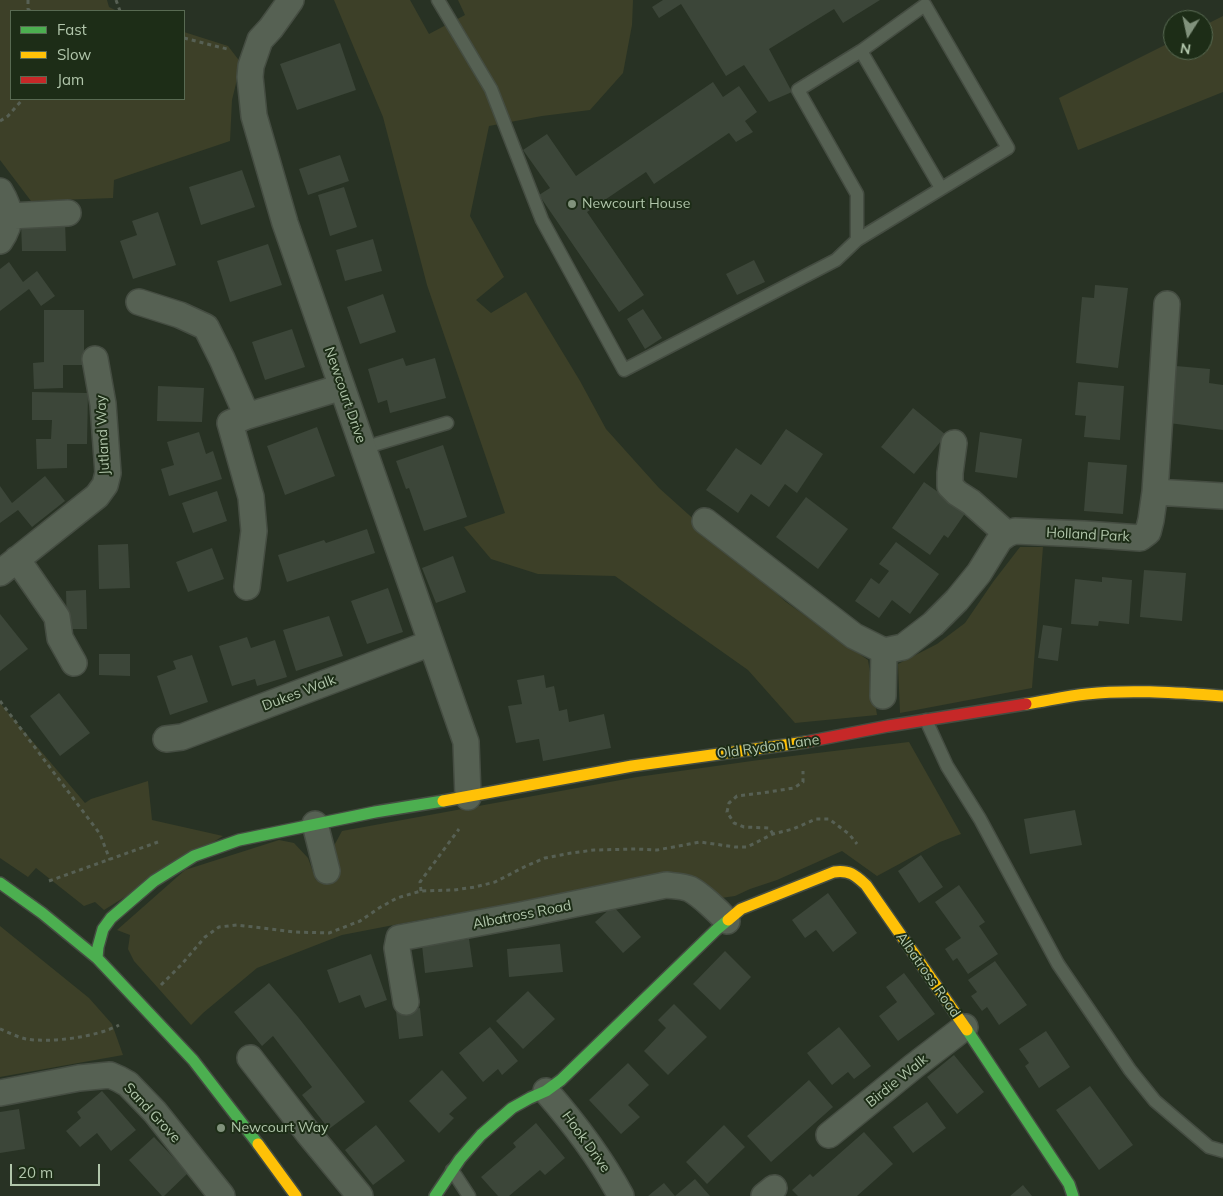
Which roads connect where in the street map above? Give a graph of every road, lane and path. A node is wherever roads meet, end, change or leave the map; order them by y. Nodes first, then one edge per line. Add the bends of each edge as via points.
1 (291, 0) edge
2 (438, 0) edge
3 (185, 38) edge
4 (861, 51) junction
5 (251, 66) junction
6 (22, 100) edge
7 (0, 121) edge
8 (941, 188) junction
9 (0, 191) edge
10 (68, 213) dead end
11 (10, 216) junction
12 (857, 240) junction
13 (0, 241) edge
14 (139, 302) dead end
15 (1167, 304) dead end
16 (95, 359) dead end
17 (342, 387) junction
18 (246, 416) junction
19 (447, 423) dead end
20 (954, 443) dead end
21 (363, 448) junction
22 (1155, 492) junction
23 (1223, 496) edge
24 (706, 521) dead end
25 (1007, 534) junction
26 (8, 566) edge
27 (248, 587) dead end
28 (431, 643) junction
29 (884, 651) junction
30 (74, 663) dead end
31 (883, 696) dead end
32 (1223, 696) edge
33 (0, 701) edge
34 (926, 720) junction
35 (166, 739) dead end
36 (801, 743) junction
37 (468, 797) junction
38 (315, 824) junction
39 (773, 834) junction
40 (859, 846) dead end
41 (110, 860) dead end
42 (327, 871) dead end
43 (0, 883) edge
44 (421, 891) junction
45 (727, 921) junction
46 (97, 958) junction
47 (161, 985) dead end
48 (406, 1002) dead end
49 (124, 1023) dead end
50 (964, 1027) junction
51 (0, 1029) edge
52 (250, 1058) dead end
53 (546, 1091) junction
54 (0, 1093) edge
55 (829, 1135) dead end
56 (1223, 1151) edge
57 (452, 1170) junction
58 (222, 1196) edge
59 (296, 1196) edge
60 (360, 1196) edge
61 (435, 1196) edge
62 (469, 1196) edge
63 (621, 1196) edge
64 (1073, 1196) edge

1 - 5 street, Newcourt Drive via 260,40
2 - 12 lane via 491,90 542,220 624,370 836,260
3 - 5 path via 227,50
4 - 8 lane
4 - 8 lane via 925,5 1008,148
4 - 12 lane via 798,90 857,194
5 - 17 street, Newcourt Drive via 254,116 286,223
6 - 7 path
8 - 12 lane
9 - 11 street
10 - 11 street
11 - 13 street
14 - 18 street via 206,327
15 - 22 street, Holland Park
16 - 26 street, Jutland Way via 103,404 108,473 105,485 96,496
17 - 18 street
17 - 21 street, Newcourt Drive
18 - 27 street via 230,423 251,497 254,531
19 - 21 lane
20 - 25 street via 950,486
21 - 28 street, Newcourt Drive
22 - 23 street
22 - 25 street, Holland Park via 1148,532 1140,538 1015,531
24 - 29 street via 854,636
25 - 29 street via 1000,539 957,600 933,624 903,647
26 - 30 street, Jutland Way via 57,617 60,638
28 - 35 street, Dukes Walk via 182,737
28 - 37 street, Newcourt Drive via 466,742
29 - 31 street
32 - 34 street, Old Rydon Lane via 1157,692 1088,694
33 - 41 path via 100,834
34 - 36 street, Old Rydon Lane
34 - 56 lane via 946,766 980,819 1058,964 1130,1070 1155,1101 1209,1147
36 - 37 street, Old Rydon Lane via 632,766
36 - 39 path via 803,782 794,788 737,796 729,803 727,812 734,823 744,827 769,828
37 - 38 street, Old Rydon Lane
37 - 44 path via 466,817 420,882
38 - 42 street
38 - 46 street, Old Rydon Lane via 239,840 194,856 154,881 111,918 103,930
39 - 40 path via 816,819 829,819
39 - 44 path via 747,847 700,842 658,850 570,853 545,858 481,886
43 - 46 street
44 - 47 path via 397,898 360,921 329,933 219,927 205,937
45 - 48 street, Albatross Road via 690,889 666,886 399,938 397,948
45 - 50 street, Albatross Road via 741,910 834,872 854,874 866,885
45 - 53 street, Albatross Road
46 - 59 street via 193,1060
49 - 51 path via 99,1032 46,1040 24,1038
50 - 55 street, Birdie Walk
50 - 64 street, Albatross Road via 1069,1184
52 - 60 street
53 - 57 street, Albatross Road via 512,1108 481,1135
53 - 63 street, Hook Drive via 610,1175
54 - 58 street, Sand Grove via 79,1078 110,1075 119,1079 155,1112
57 - 61 street, Albatross Road
57 - 62 lane

